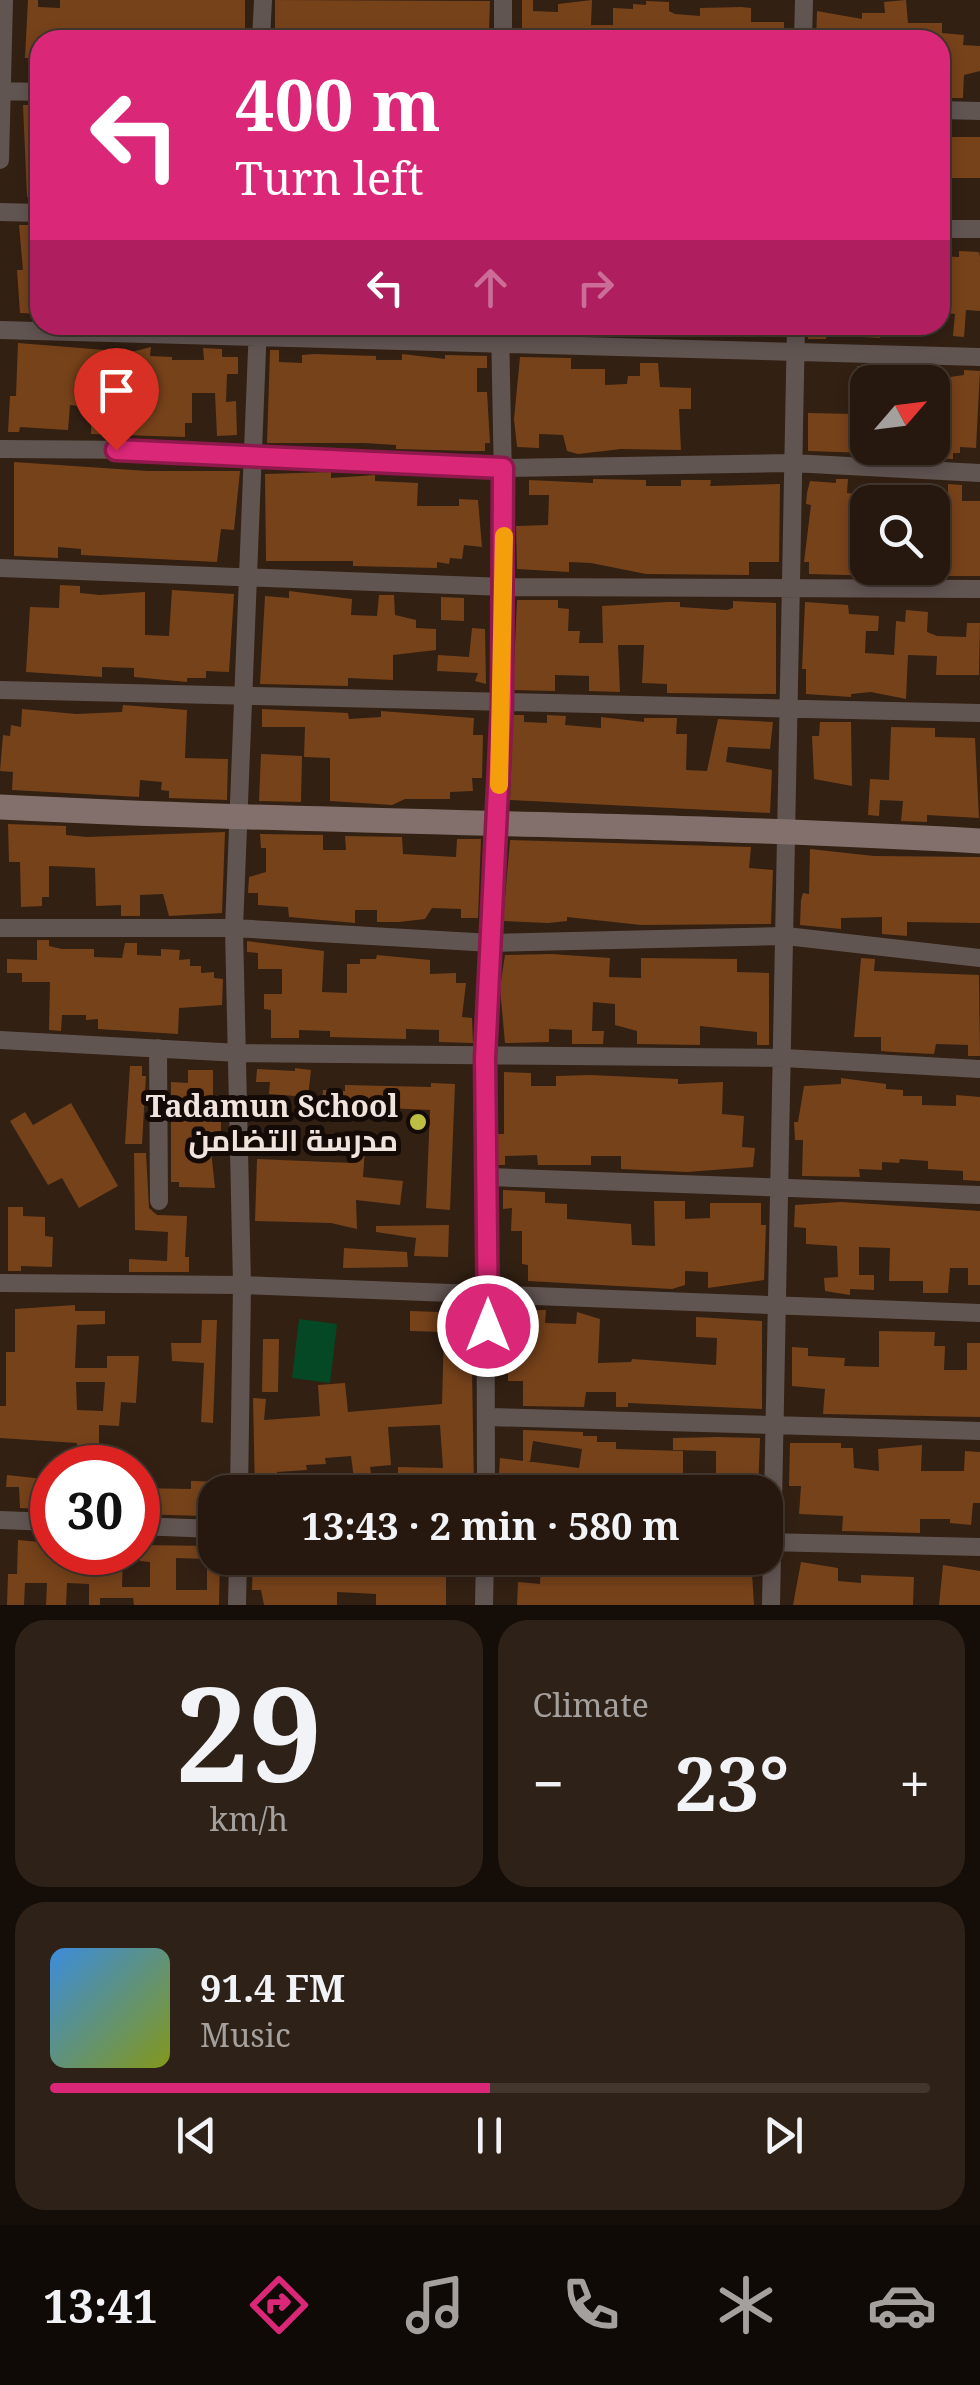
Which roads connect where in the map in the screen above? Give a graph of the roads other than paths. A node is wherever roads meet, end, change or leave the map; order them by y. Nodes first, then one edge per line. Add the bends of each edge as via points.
1 (4, 0) edge
2 (262, 0) edge
3 (503, 0) edge
4 (804, 0) edge
5 (261, 30) edge
6 (503, 30) edge
7 (803, 30) edge
8 (0, 92) edge
9 (30, 92) edge
10 (950, 110) edge
11 (980, 110) edge
12 (0, 160) edge
13 (0, 212) edge
14 (30, 212) edge
15 (980, 228) edge
16 (950, 229) edge
17 (0, 330) edge
18 (30, 330) edge
19 (258, 335) edge
20 (318, 335) edge
21 (500, 335) edge
22 (795, 335) edge
23 (500, 347) junction
24 (794, 353) junction
25 (980, 357) edge
26 (0, 449) edge
27 (256, 455) junction
28 (792, 463) junction
29 (503, 468) junction
30 (980, 472) edge
31 (0, 568) edge
32 (248, 576) junction
33 (504, 587) junction
34 (792, 587) junction
35 (980, 590) edge
36 (0, 690) edge
37 (242, 696) junction
38 (502, 705) junction
39 (787, 708) junction
40 (980, 712) edge
41 (0, 807) edge
42 (238, 819) junction
43 (497, 826) junction
44 (788, 830) junction
45 (980, 841) edge
46 (0, 928) edge
47 (234, 928) junction
48 (786, 936) junction
49 (492, 943) junction
50 (980, 958) edge
51 (0, 1040) edge
52 (158, 1048) junction
53 (239, 1053) junction
54 (485, 1058) junction
55 (784, 1058) junction
56 (980, 1069) edge
57 (488, 1177) junction
58 (778, 1186) junction
59 (980, 1195) edge
60 (160, 1201) dead end
61 (0, 1283) edge
62 (242, 1285) junction
63 (488, 1296) junction
64 (778, 1308) junction
65 (980, 1312) edge
66 (488, 1416) junction
67 (778, 1424) junction
68 (980, 1431) edge
69 (239, 1475) edge
70 (486, 1475) edge
71 (774, 1475) edge
72 (0, 1520) edge
73 (30, 1521) edge
74 (160, 1527) edge
75 (198, 1528) edge
76 (783, 1542) edge
77 (980, 1547) edge
78 (238, 1575) edge
79 (485, 1575) edge
80 (770, 1575) edge
81 (238, 1605) edge
82 (484, 1605) edge
83 (772, 1605) edge

1 - 8 street
2 - 5 street
3 - 6 street
4 - 7 street
8 - 9 street
8 - 12 street
10 - 11 street
13 - 14 street
15 - 16 street
17 - 18 street
19 - 27 street
20 - 23 street
21 - 23 street
22 - 24 street
23 - 24 street
23 - 29 street
24 - 25 street
24 - 28 street
26 - 27 street
27 - 29 street
27 - 32 street
28 - 29 street
28 - 30 street
28 - 34 street
29 - 33 street
31 - 32 street
32 - 33 street
32 - 37 street
33 - 34 street
33 - 38 street
34 - 35 street
34 - 39 street
36 - 37 street
37 - 38 street
37 - 42 street
38 - 39 street
38 - 43 street
39 - 40 street
39 - 44 street
41 - 42 street
42 - 43 street
42 - 47 street
43 - 44 street
43 - 49 street
44 - 45 street
44 - 48 street
46 - 47 street
47 - 49 street
47 - 53 street
48 - 49 street
48 - 50 street
48 - 55 street
49 - 54 street
51 - 52 street
52 - 53 street
52 - 60 street
53 - 54 street
53 - 62 street
54 - 55 street
54 - 57 street
55 - 56 street
55 - 58 street
57 - 58 street
57 - 63 street
58 - 59 street
58 - 64 street
61 - 62 street
62 - 63 street
62 - 69 street
63 - 64 street
63 - 66 street
64 - 65 street
64 - 67 street
66 - 67 street
66 - 70 street
67 - 68 street
67 - 71 street
72 - 73 street
74 - 75 street
76 - 77 street
78 - 81 street
79 - 82 street
80 - 83 street

